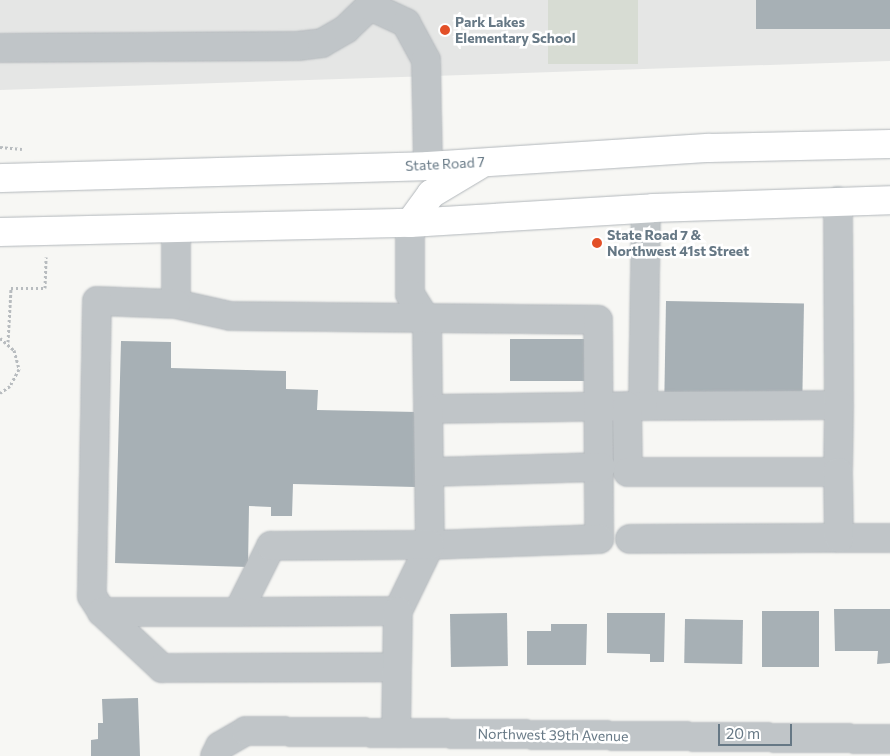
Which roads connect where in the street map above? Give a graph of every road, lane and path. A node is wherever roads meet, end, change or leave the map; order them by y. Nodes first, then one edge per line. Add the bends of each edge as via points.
1 (362, 3) edge
2 (0, 48) edge
3 (890, 144) edge
4 (489, 162) junction
5 (428, 166) junction
6 (0, 178) edge
7 (890, 200) edge
8 (838, 201) junction
9 (646, 209) junction
10 (410, 223) junction
11 (176, 230) junction
12 (0, 232) edge
13 (176, 304) junction
14 (427, 321) junction
15 (0, 338) edge
16 (0, 393) edge
17 (839, 405) junction
18 (624, 406) junction
19 (428, 409) junction
20 (601, 467) junction
21 (429, 472) junction
22 (838, 472) junction
23 (838, 538) junction
24 (890, 538) edge
25 (630, 539) dead end
26 (430, 546) junction
27 (398, 611) junction
28 (102, 612) junction
29 (238, 612) junction
30 (397, 667) junction
31 (396, 733) junction
32 (886, 745) edge
33 (217, 751) edge

1 - 2 street via 346,29 322,43 298,46
1 - 5 street via 406,23 426,60
3 - 4 main road, State Road 7 via 709,148
4 - 5 main road, State Road 7
4 - 10 main road via 457,175 431,194
5 - 6 main road, State Road 7
7 - 8 main road
8 - 9 main road
8 - 17 street
9 - 10 main road
9 - 18 street
10 - 11 main road
10 - 14 street via 410,294
11 - 12 main road
11 - 13 street
13 - 14 street via 230,316
13 - 28 street via 98,302 92,596
14 - 18 street via 598,320
14 - 19 street
15 - 16 path via 14,350 19,369 10,386
17 - 18 street
17 - 22 street
18 - 19 street
18 - 20 street
18 - 22 street via 628,472
19 - 21 street
20 - 21 street
20 - 26 street via 599,539
21 - 26 street
22 - 23 street
23 - 24 street
23 - 25 street
26 - 27 street
26 - 29 street via 271,546
27 - 29 street
27 - 30 street
28 - 29 street
28 - 30 street via 162,668
30 - 31 street
31 - 32 street, Northwest 39th Avenue
31 - 33 street, Northwest 39th Avenue via 246,731

